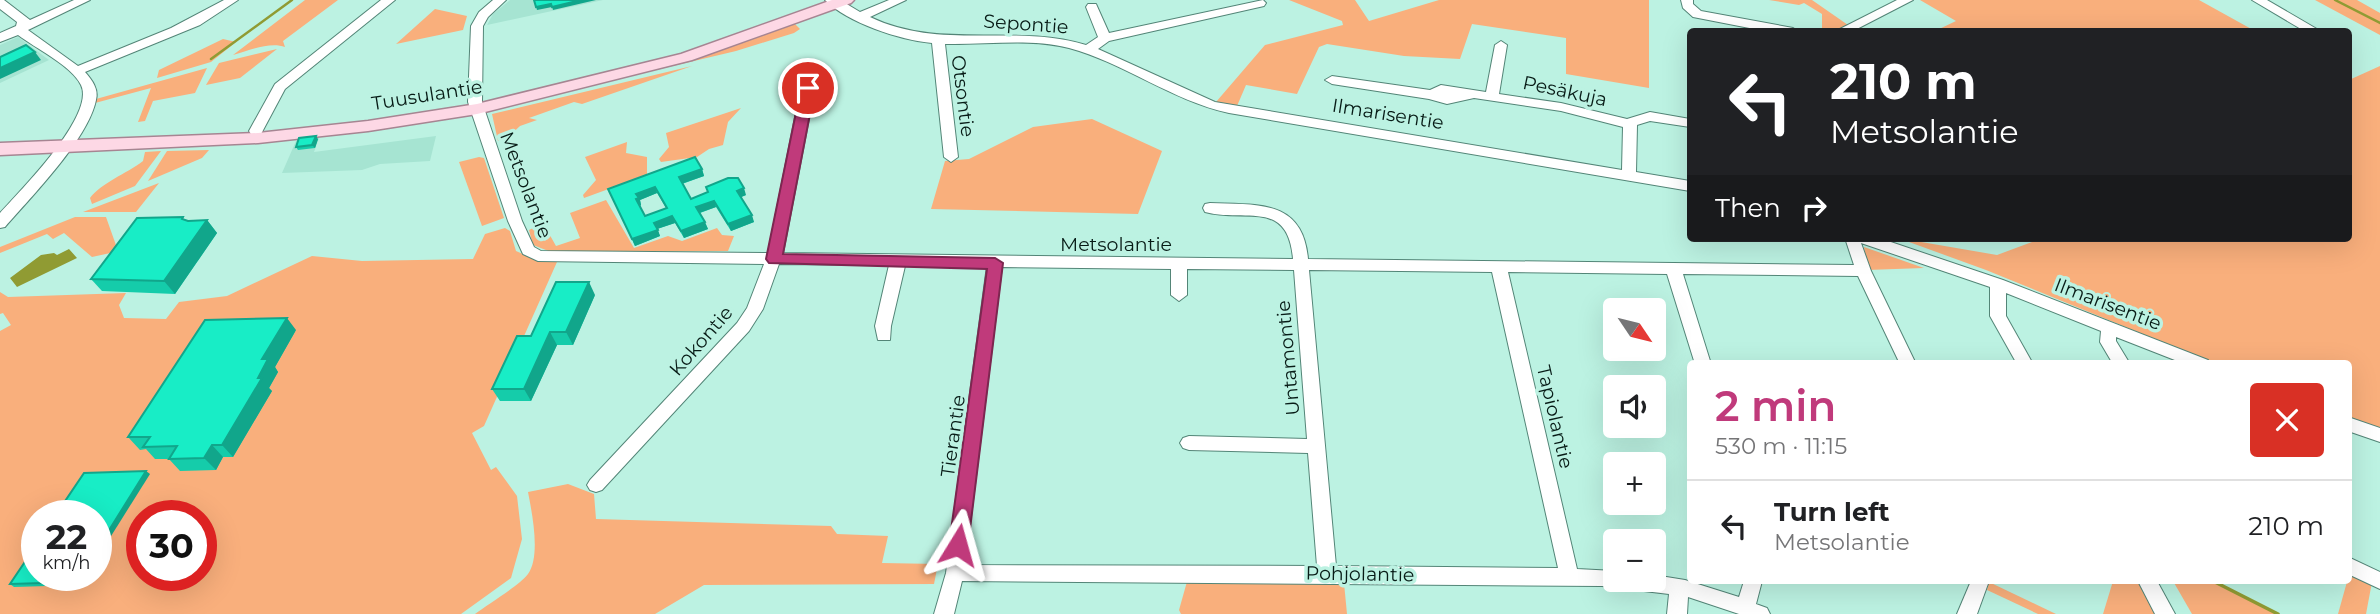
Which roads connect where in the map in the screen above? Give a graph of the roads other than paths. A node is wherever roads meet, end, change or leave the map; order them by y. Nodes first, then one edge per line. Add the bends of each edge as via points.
1 (85, 0) edge
2 (232, 0) edge
3 (389, 0) edge
4 (500, 0) edge
5 (900, 0) edge
6 (1687, 0) edge
7 (1907, 0) edge
8 (2258, 0) edge
9 (834, 1) edge
10 (1260, 2) dead end
11 (0, 3) edge
12 (1093, 6) dead end
13 (1697, 15) junction
14 (860, 16) junction
15 (1697, 28) edge
16 (1770, 28) edge
17 (1848, 28) edge
18 (2309, 28) edge
19 (21, 29) junction
20 (0, 38) edge
21 (1105, 38) junction
22 (938, 40) junction
23 (1501, 45) dead end
24 (1087, 51) junction
25 (76, 71) junction
26 (811, 72) dead end
27 (1332, 80) dead end
28 (1492, 95) junction
29 (476, 105) junction
30 (1687, 123) edge
31 (1630, 124) junction
32 (256, 131) junction
33 (0, 141) edge
34 (68, 142) junction
35 (0, 149) edge
36 (951, 157) dead end
37 (1629, 175) junction
38 (1687, 185) edge
39 (1210, 208) dead end
40 (0, 223) edge
41 (1853, 242) edge
42 (1875, 242) edge
43 (1887, 242) edge
44 (774, 259) junction
45 (898, 261) junction
46 (995, 263) junction
47 (1179, 264) junction
48 (1302, 264) junction
49 (1499, 268) junction
50 (1674, 271) junction
51 (1863, 271) junction
52 (1998, 284) junction
53 (1179, 295) dead end
54 (2109, 326) junction
55 (884, 336) dead end
56 (1702, 360) edge
57 (1906, 360) edge
58 (2023, 360) edge
59 (2119, 360) edge
60 (2192, 360) edge
61 (2352, 425) edge
62 (2380, 435) edge
63 (1189, 443) dead end
64 (1316, 446) junction
65 (596, 485) dead end
66 (2352, 567) edge
67 (955, 573) junction
68 (1327, 574) junction
69 (1569, 576) junction
70 (2380, 582) edge
71 (1753, 584) edge
72 (1979, 584) edge
73 (2149, 584) edge
74 (1679, 587) junction
75 (1753, 610) edge
76 (944, 614) edge
77 (1677, 614) edge
78 (1968, 614) edge
79 (2165, 614) edge

1 - 19 street
2 - 25 street via 155,40
3 - 32 street via 280,87
4 - 29 street via 483,15 476,30
5 - 14 street
6 - 13 street via 1686,5
7 - 17 street
8 - 18 street
9 - 14 street, Sepontie
9 - 29 main road, Tuusulantie via 673,53
10 - 21 street, Sepontie
11 - 19 street via 24,21
12 - 21 street
13 - 15 street
13 - 16 street
14 - 22 street, Sepontie via 896,32
19 - 20 street
19 - 25 street
21 - 24 street, Sepontie
22 - 24 street, Sepontie via 1052,41
22 - 36 street, Otsontie
23 - 28 street, Pesäkuja
24 - 37 street, Ilmarisentie via 1229,109
25 - 34 street via 88,84 92,98
26 - 44 street, Kokontie
27 - 28 street, Pesäkuja via 1433,95 1441,89
28 - 31 street, Pesäkuja
29 - 32 main road, Tuusulantie
29 - 34 main road, Tuusulantie via 311,133 176,143
29 - 44 street, Metsolantie via 515,221 532,254 584,259
30 - 31 street via 1643,116
31 - 37 street
32 - 34 main road, Tuusulantie
33 - 34 main road, Tuusulantie
34 - 35 main road, Tuusulantie
34 - 40 street
37 - 38 street, Ilmarisentie
39 - 48 street, Untamontie via 1264,211 1281,217 1293,228
41 - 51 street
42 - 52 street, Ilmarisentie
43 - 52 street, Ilmarisentie
44 - 45 street, Metsolantie
44 - 65 street, Kokontie via 743,327
45 - 46 street, Metsolantie
45 - 55 street
46 - 47 street, Metsolantie
46 - 67 street, Tierantie
47 - 48 street, Metsolantie
47 - 53 street
48 - 49 street, Metsolantie
48 - 64 street, Untamontie
49 - 50 street, Metsolantie
49 - 69 street, Tapiolantie
50 - 51 street, Metsolantie
50 - 56 street
51 - 57 street
52 - 54 street, Ilmarisentie
52 - 58 street via 1998,316
54 - 59 street via 2108,342
54 - 60 street, Ilmarisentie
61 - 62 street
63 - 64 street
64 - 68 street, Untamontie
66 - 70 street
67 - 68 street, Pohjolantie
67 - 76 street, Tierantie
68 - 69 street, Pohjolantie
69 - 74 street, Pohjolantie
71 - 75 street
72 - 78 street
73 - 79 street
74 - 75 street, Pohjolantie
74 - 77 street

